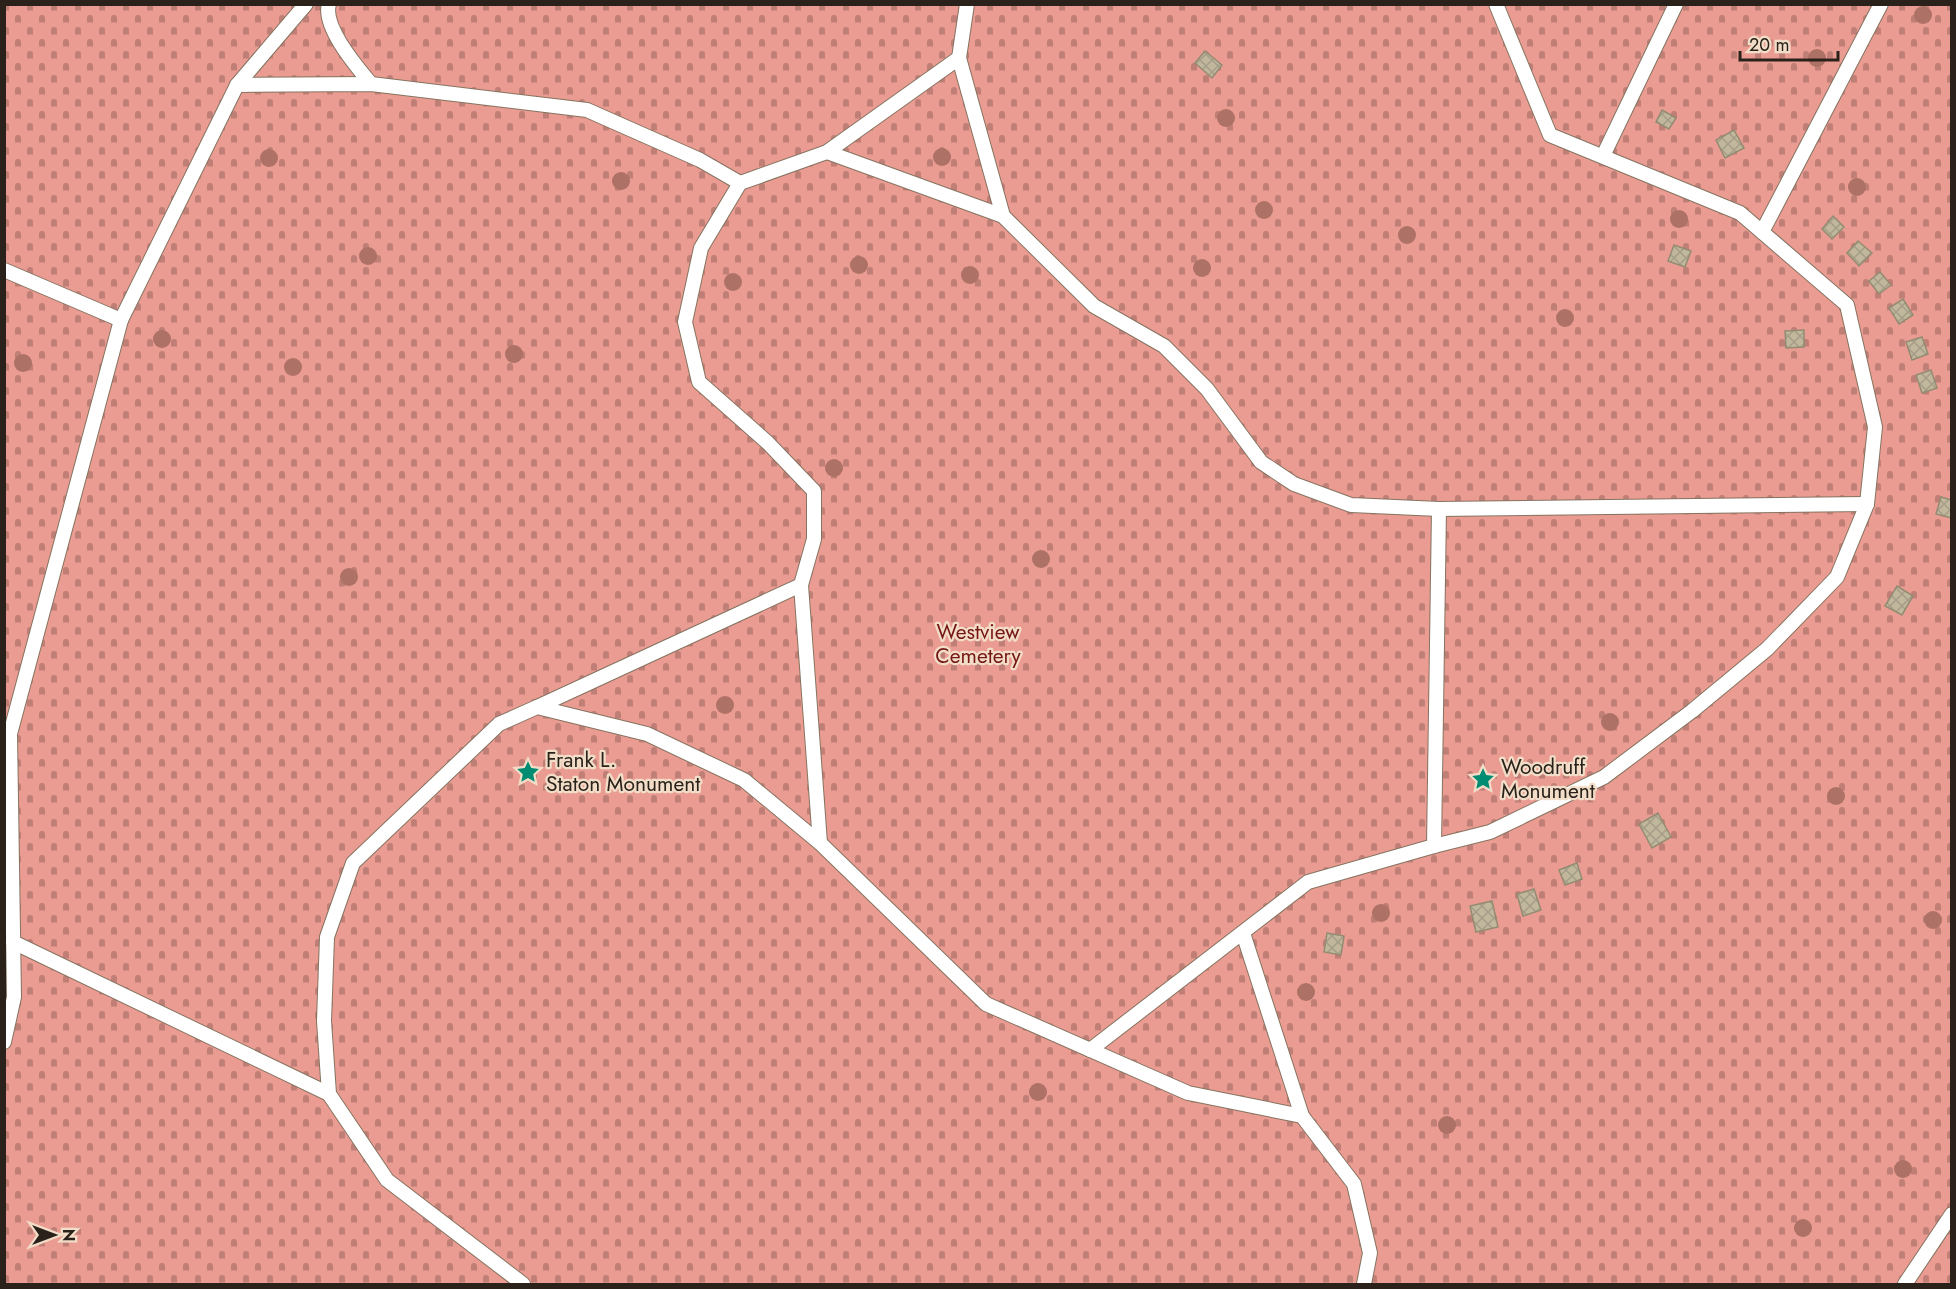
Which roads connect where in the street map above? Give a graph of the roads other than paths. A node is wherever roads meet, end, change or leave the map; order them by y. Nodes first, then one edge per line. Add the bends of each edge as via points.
1 (306, 4) edge
2 (329, 4) edge
3 (968, 4) edge
4 (1496, 4) edge
5 (1676, 4) edge
6 (1881, 4) edge
7 (959, 58) junction
8 (372, 84) junction
9 (237, 85) junction
10 (827, 152) junction
11 (1603, 156) junction
12 (740, 183) junction
13 (1003, 216) junction
14 (1762, 232) junction
15 (4, 270) edge
16 (121, 320) junction
17 (1867, 504) junction
18 (1438, 509) junction
19 (801, 585) junction
20 (537, 707) junction
21 (820, 843) junction
22 (1434, 846) junction
23 (1243, 933) junction
24 (14, 942) junction
25 (6, 1025) edge
26 (4, 1042) edge
27 (1090, 1050) junction
28 (328, 1094) junction
29 (1302, 1116) junction
30 (1952, 1214) edge
31 (523, 1284) edge
32 (1364, 1284) edge
33 (1905, 1284) edge

1 - 9 lane
2 - 8 lane via 327,10 340,45
3 - 7 lane
4 - 11 lane via 1550,135
5 - 11 lane
6 - 14 lane
7 - 10 lane
7 - 13 lane
8 - 9 lane
8 - 12 lane via 587,110 700,160
9 - 16 lane
10 - 12 lane
10 - 13 lane
11 - 14 lane via 1740,213
12 - 19 lane via 701,248 685,322 699,382 768,443 814,491 814,539
13 - 18 lane via 1094,306 1164,346 1207,389 1261,462 1294,484 1351,505
14 - 17 lane via 1846,305 1875,427
15 - 16 lane
16 - 24 lane via 10,734
17 - 18 lane
17 - 22 lane via 1837,577 1767,650 1692,711 1604,777 1490,832
18 - 22 lane
19 - 20 lane
19 - 21 lane
20 - 21 lane via 647,734 744,780
20 - 28 lane via 499,724 353,863 327,937 324,1021
21 - 27 lane via 987,1004
22 - 23 lane via 1308,882
23 - 27 lane
23 - 29 lane
24 - 25 lane via 14,997
24 - 28 lane
25 - 26 lane
27 - 29 lane via 1188,1093
28 - 31 lane via 387,1180
29 - 32 lane via 1354,1184 1370,1253
30 - 33 lane

